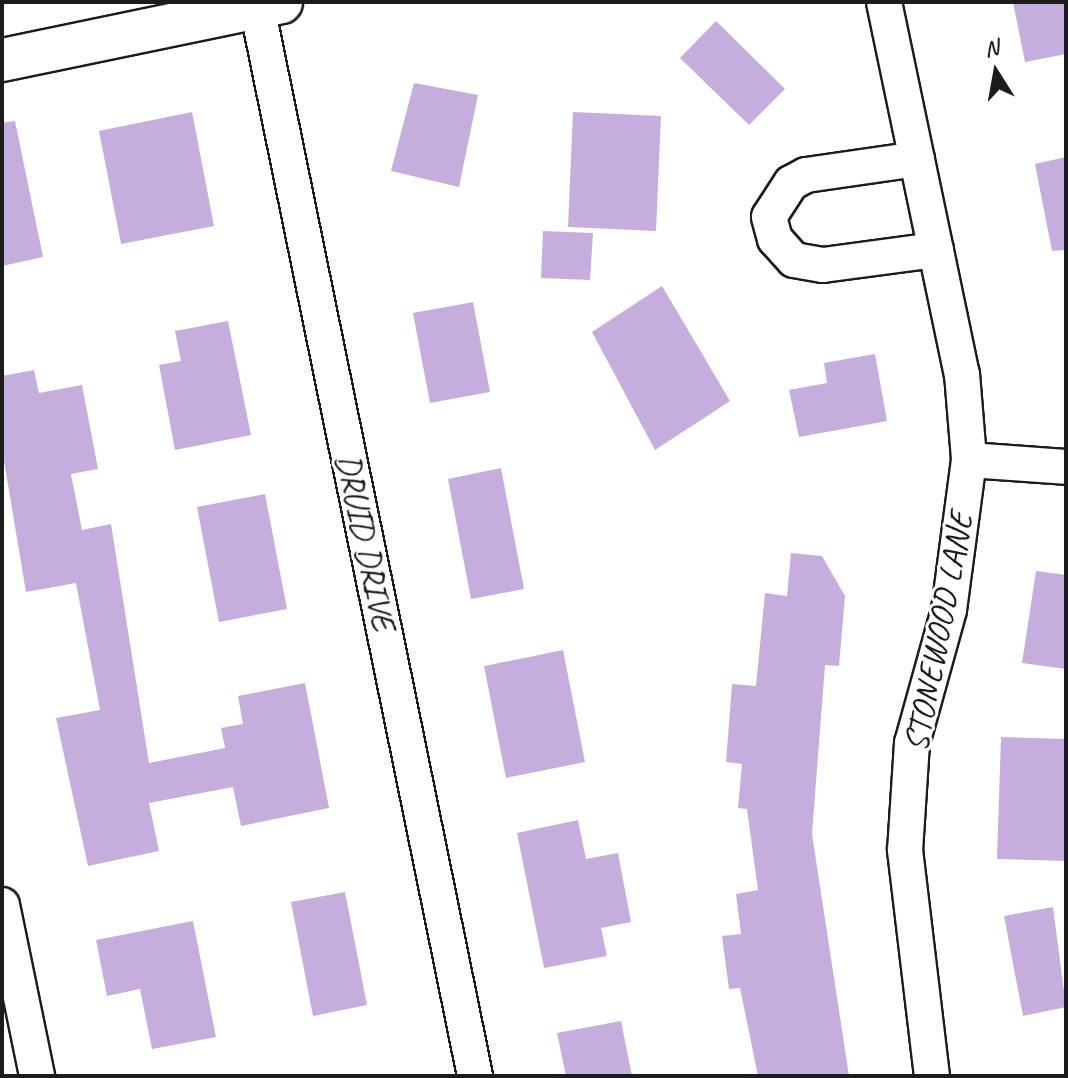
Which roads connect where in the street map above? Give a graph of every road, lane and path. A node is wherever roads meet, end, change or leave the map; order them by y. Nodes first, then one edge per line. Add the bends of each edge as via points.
1 (884, 2) edge
2 (269, 5) edge
3 (2, 60) edge
4 (917, 159) junction
5 (936, 250) junction
6 (969, 460) junction
7 (1066, 467) edge
8 (2, 905) edge
9 (37, 1076) edge
10 (475, 1076) edge
11 (932, 1076) edge

1 - 4 street, STONEWOOD LANE
2 - 3 street
2 - 10 street, DRUID DRIVE
4 - 5 street, STONEWOOD LANE
4 - 5 street via 806,175 791,183 769,217 775,239 794,260 823,265
5 - 6 street, STONEWOOD LANE via 962,374
6 - 7 street
6 - 11 street, STONEWOOD LANE via 949,610 912,743 905,850
8 - 9 street

